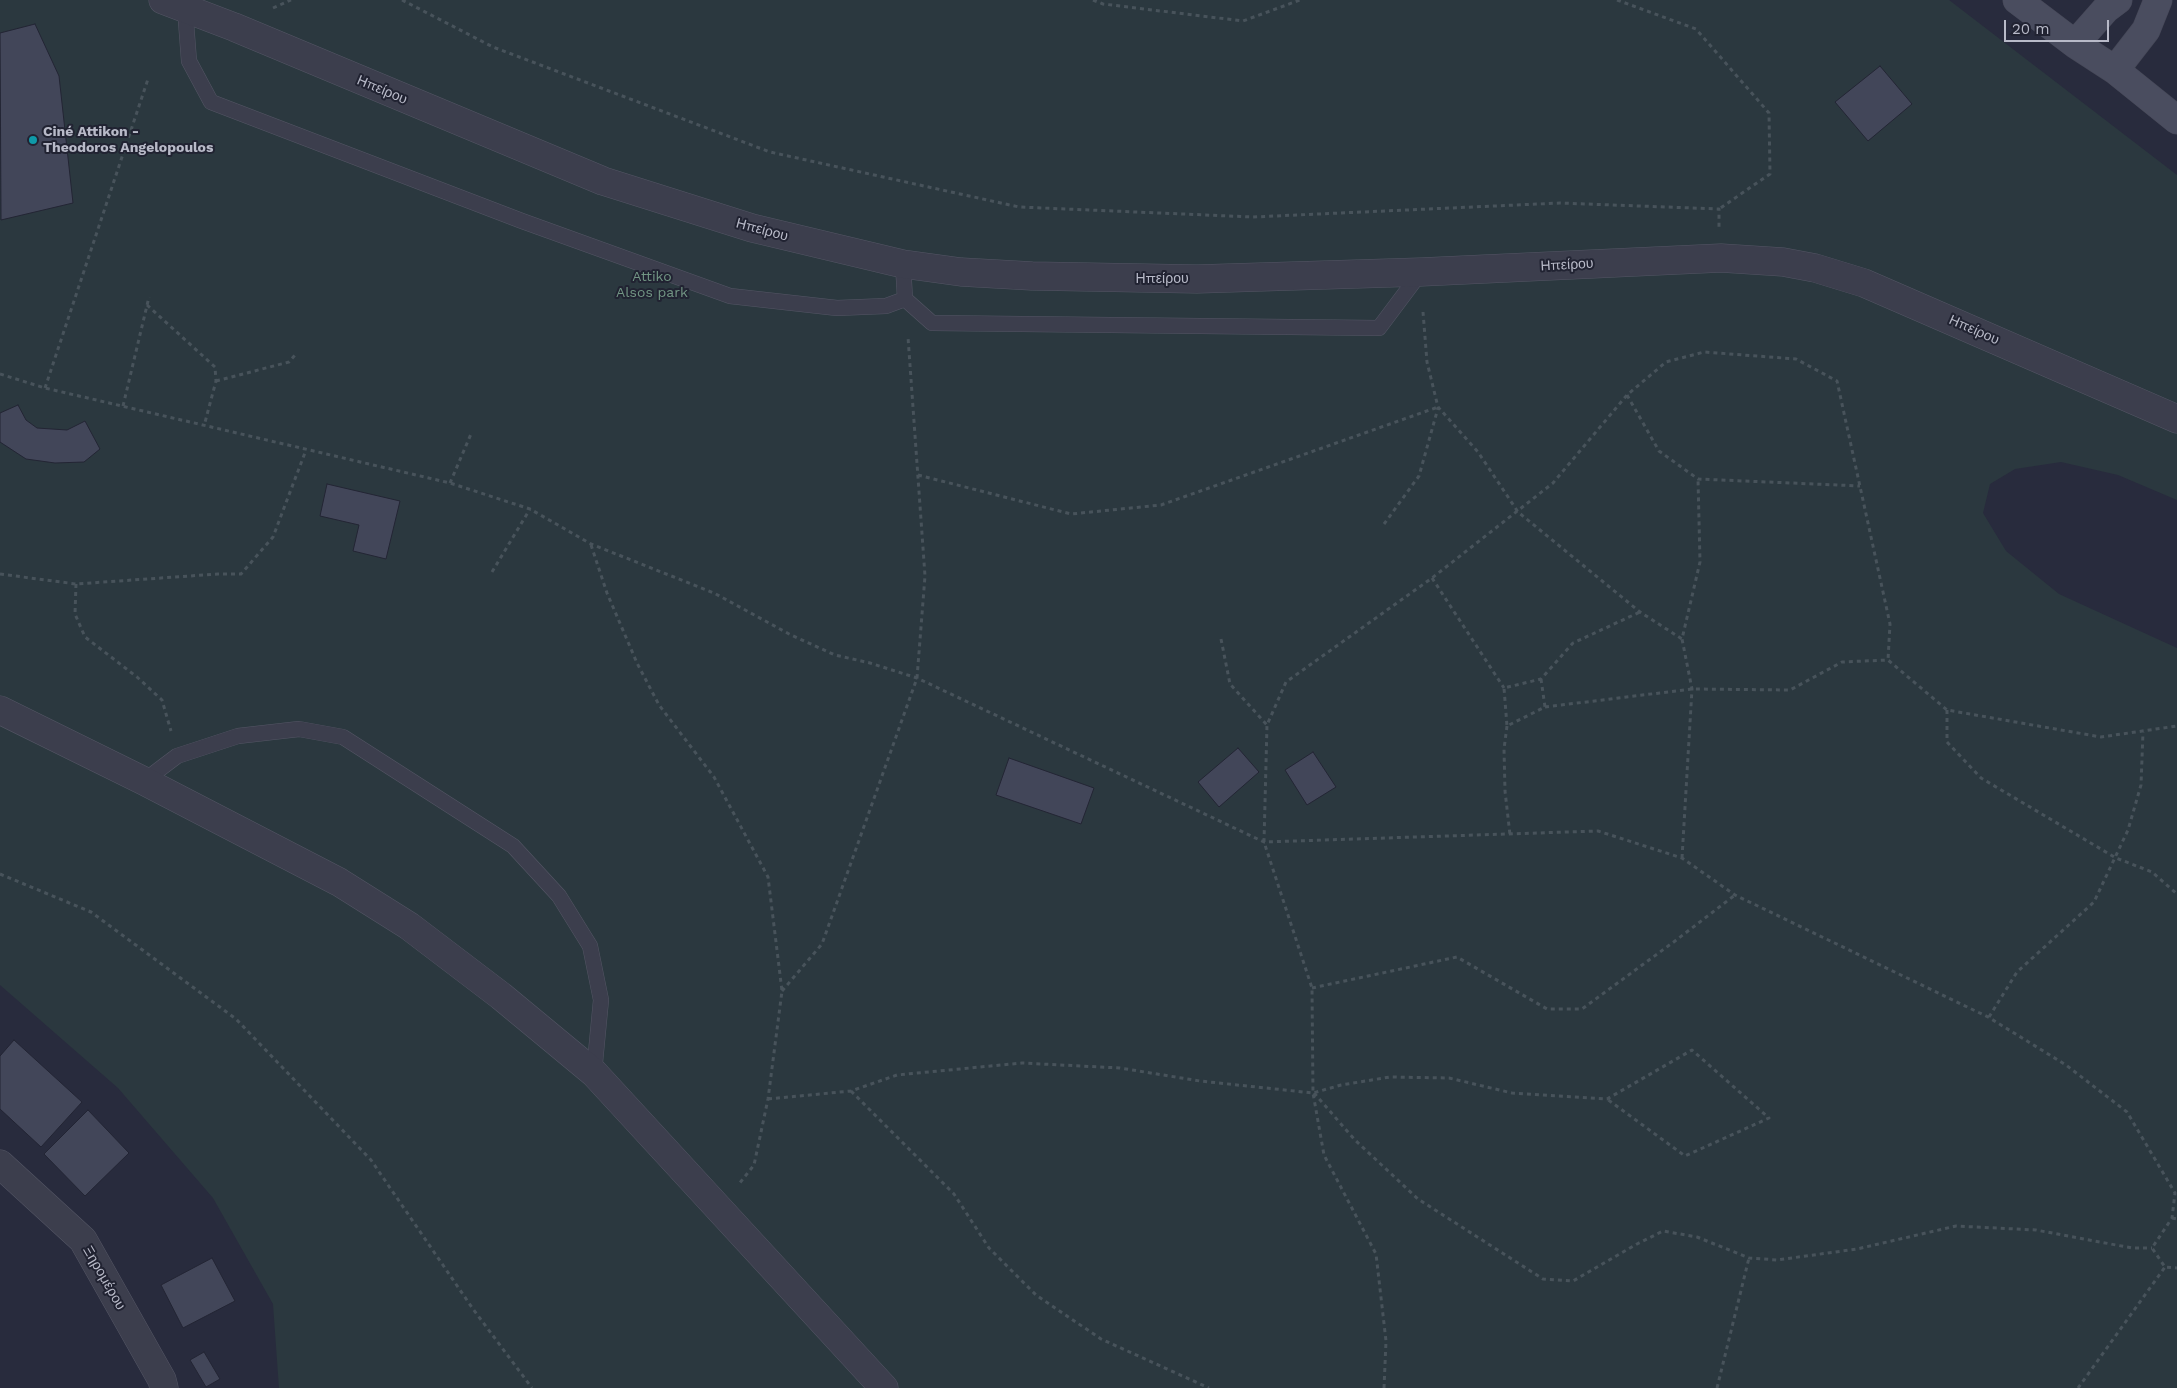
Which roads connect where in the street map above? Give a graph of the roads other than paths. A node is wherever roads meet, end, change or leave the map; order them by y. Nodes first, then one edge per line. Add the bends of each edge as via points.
1 (2017, 0) edge
2 (2118, 0) edge
3 (2158, 0) edge
4 (174, 5) edge
5 (2075, 44) junction
6 (2115, 70) junction
7 (2177, 120) edge
8 (903, 264) junction
9 (1421, 272) junction
10 (905, 299) junction
11 (2177, 419) edge
12 (0, 710) edge
13 (144, 781) junction
14 (594, 1073) junction
15 (0, 1164) edge
16 (164, 1388) edge
17 (884, 1388) edge

1 - 5 street
2 - 5 street
3 - 6 street via 2146,30
4 - 8 street, Ηπείρου via 602,180 752,228
4 - 10 lane via 189,61 211,102 522,221 730,296 837,308 886,306
5 - 6 street
6 - 7 street
8 - 9 street, Ηπείρου via 961,272 1088,279
8 - 10 lane
9 - 10 lane via 1379,328 932,323
9 - 11 street, Ηπείρου via 1720,258 1784,262 1815,268 1864,284
12 - 13 street
13 - 14 street via 339,882 409,926
13 - 14 lane via 177,756 238,736 299,728 343,737 513,846 559,896 590,946 601,1000
14 - 17 street
15 - 16 street, Ξηρομέρου via 83,1240

